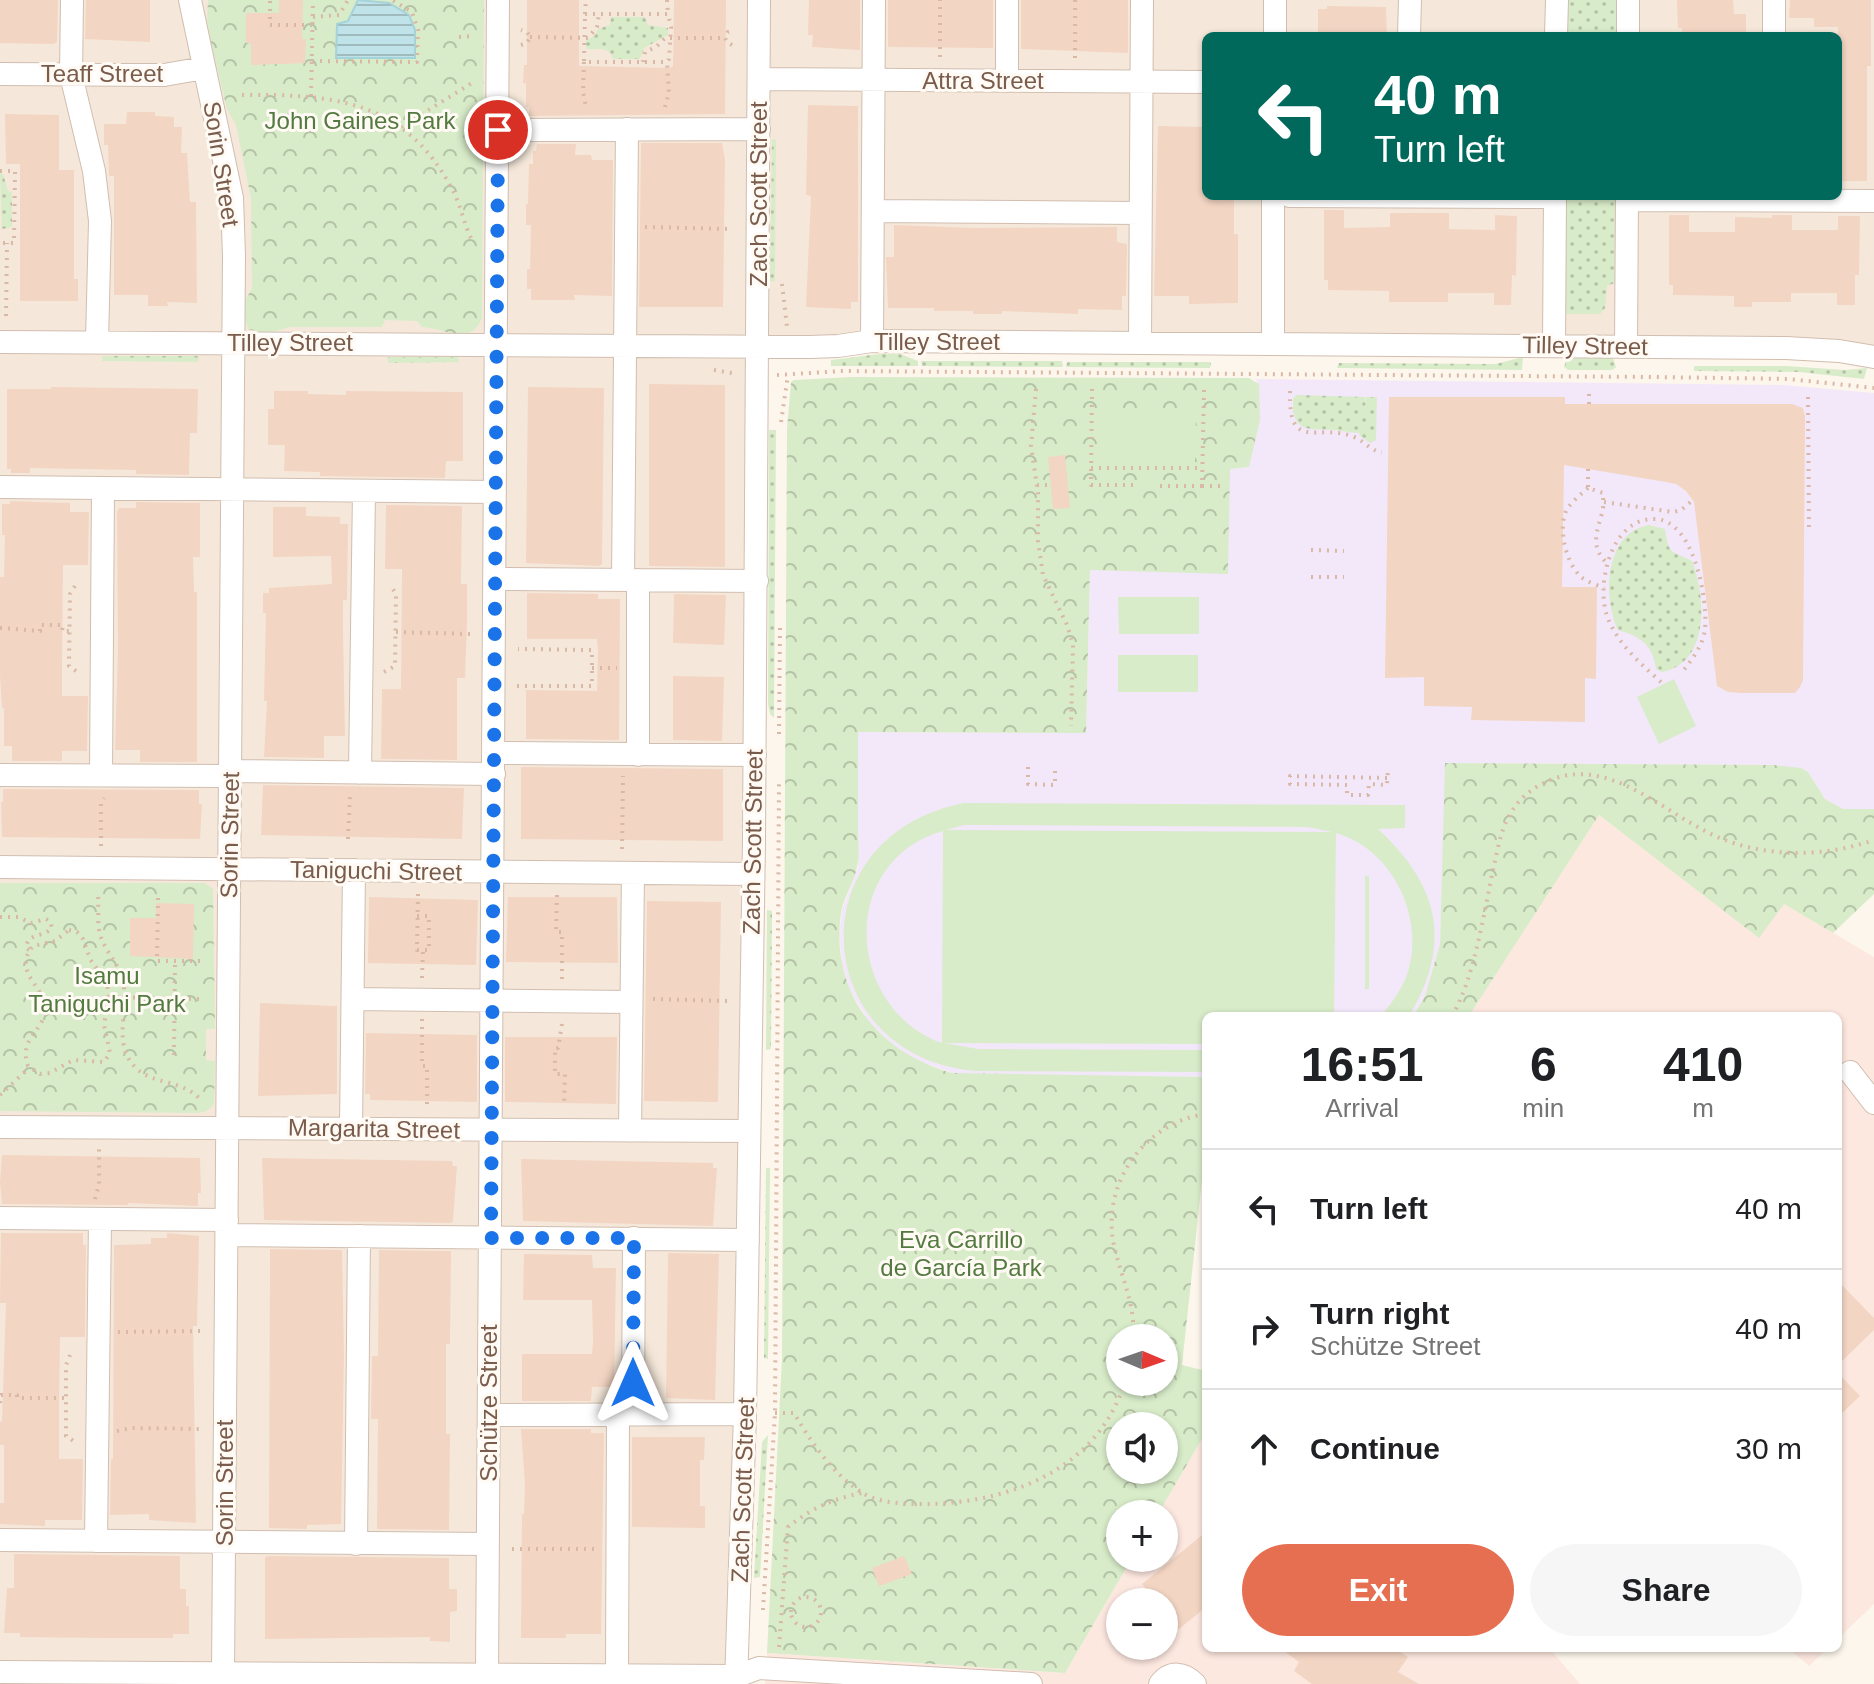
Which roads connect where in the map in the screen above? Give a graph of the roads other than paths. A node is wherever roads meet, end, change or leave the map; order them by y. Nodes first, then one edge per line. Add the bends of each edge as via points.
1 (72, 0) edge
2 (190, 0) edge
3 (498, 0) edge
4 (759, 0) edge
5 (874, 0) edge
6 (1007, 0) edge
7 (1142, 0) edge
8 (1275, 0) edge
9 (1410, 0) edge
10 (1557, 0) edge
11 (1628, 0) edge
12 (1774, 0) edge
13 (1275, 32) edge
14 (1409, 32) edge
15 (1556, 32) edge
16 (1628, 32) edge
17 (1774, 32) edge
18 (204, 68) junction
19 (0, 74) edge
20 (71, 75) junction
21 (759, 79) junction
22 (873, 80) junction
23 (1007, 81) junction
24 (1141, 82) junction
25 (1202, 82) edge
26 (627, 129) junction
27 (759, 129) junction
28 (498, 130) junction
29 (1273, 200) edge
30 (1555, 200) edge
31 (1627, 200) edge
32 (1840, 200) edge
33 (1874, 201) edge
34 (873, 211) junction
35 (1140, 213) junction
36 (872, 341) junction
37 (0, 342) edge
38 (97, 342) junction
39 (233, 342) junction
40 (1140, 342) junction
41 (1273, 343) junction
42 (496, 344) junction
43 (624, 345) junction
44 (758, 346) junction
45 (1554, 346) junction
46 (1626, 346) junction
47 (1874, 357) edge
48 (0, 487) edge
49 (103, 489) junction
50 (232, 490) junction
51 (364, 491) junction
52 (495, 492) junction
53 (496, 579) junction
54 (630, 580) junction
55 (757, 581) junction
56 (631, 754) junction
57 (755, 755) junction
58 (494, 763) junction
59 (230, 773) junction
60 (0, 775) edge
61 (103, 775) junction
62 (356, 782) junction
63 (0, 867) edge
64 (230, 870) junction
65 (354, 870) junction
66 (492, 872) junction
67 (633, 873) junction
68 (753, 874) junction
69 (353, 999) junction
70 (491, 1000) junction
71 (631, 1000) junction
72 (1850, 1072) dead end
73 (1874, 1103) edge
74 (0, 1127) edge
75 (227, 1128) junction
76 (351, 1128) junction
77 (491, 1131) junction
78 (630, 1131) junction
79 (748, 1131) junction
80 (0, 1218) edge
81 (98, 1220) junction
82 (227, 1227) junction
83 (359, 1236) junction
84 (491, 1238) junction
85 (634, 1238) junction
86 (748, 1240) junction
87 (625, 1414) junction
88 (745, 1414) junction
89 (489, 1415) junction
90 (0, 1540) edge
91 (96, 1541) junction
92 (225, 1541) junction
93 (356, 1544) junction
94 (488, 1544) junction
95 (0, 1672) edge
96 (223, 1674) junction
97 (487, 1675) junction
98 (617, 1675) junction
99 (736, 1680) edge
100 (1031, 1684) edge
101 (1160, 1684) edge
102 (1195, 1684) edge

1 - 20 street
2 - 18 street, Sorin Street
3 - 28 street, Schütze Street
4 - 21 street, Zach Scott Street
5 - 22 street
6 - 23 street
7 - 24 street
8 - 13 street
9 - 14 street
10 - 15 street
11 - 16 street
12 - 17 street
18 - 20 street, Teaff Street via 164,75
18 - 39 street, Sorin Street via 232,198
19 - 20 street, Teaff Street
20 - 38 street via 100,221
21 - 22 street, Attra Street
21 - 27 street, Zach Scott Street
22 - 23 street, Attra Street
22 - 34 street
23 - 24 street, Attra Street
24 - 25 street, Attra Street
24 - 35 street
26 - 27 street
26 - 28 street
26 - 43 street
27 - 44 street, Zach Scott Street
28 - 42 street, Schütze Street
29 - 41 street
30 - 45 street
31 - 46 street
32 - 33 street
34 - 35 street
34 - 36 street
35 - 40 street
36 - 40 street, Tilley Street
36 - 44 street, Tilley Street
37 - 38 street, Tilley Street
38 - 39 street, Tilley Street
39 - 42 street, Tilley Street
39 - 50 street, Sorin Street
40 - 41 street, Tilley Street
41 - 45 street, Tilley Street
42 - 43 street, Tilley Street
42 - 52 street, Schütze Street
43 - 44 street, Tilley Street
43 - 54 street
44 - 55 street, Zach Scott Street
45 - 46 street, Tilley Street
46 - 47 street, Tilley Street via 1786,348
48 - 49 street
49 - 50 street
49 - 61 street
50 - 51 street
50 - 59 street, Sorin Street
51 - 52 street
51 - 62 street
52 - 53 street, Schütze Street
53 - 54 street
53 - 58 street, Schütze Street
54 - 55 street
54 - 56 street
55 - 57 street, Zach Scott Street
56 - 57 street
56 - 58 street
57 - 68 street, Zach Scott Street
58 - 62 street
58 - 66 street, Schütze Street
59 - 61 street
59 - 62 street
59 - 64 street, Sorin Street
60 - 61 street
63 - 64 street, Taniguchi Street
64 - 65 street, Taniguchi Street
64 - 75 street, Sorin Street
65 - 66 street, Taniguchi Street
65 - 69 street
66 - 67 street, Taniguchi Street
66 - 70 street, Schütze Street
67 - 68 street, Taniguchi Street
67 - 71 street
68 - 79 street, Zach Scott Street
69 - 70 street
69 - 76 street
70 - 71 street
70 - 77 street, Schütze Street
71 - 78 street
72 - 73 street
74 - 75 street, Margarita Street
75 - 76 street, Margarita Street
75 - 82 street, Sorin Street
76 - 77 street, Margarita Street
77 - 78 street, Margarita Street
77 - 84 street, Schütze Street
78 - 79 street, Margarita Street
79 - 86 street, Zach Scott Street
80 - 81 street
81 - 82 street
81 - 91 street
82 - 83 street
82 - 92 street, Sorin Street
83 - 84 street
83 - 93 street
84 - 85 street
84 - 89 street, Schütze Street
85 - 86 street
85 - 87 street
86 - 88 street, Zach Scott Street
87 - 88 street
87 - 89 street
87 - 98 street via 617,1541
88 - 99 street, Zach Scott Street
89 - 94 street, Schütze Street
90 - 91 street
91 - 92 street
92 - 93 street
92 - 96 street, Sorin Street
93 - 94 street
94 - 97 street, Schütze Street
95 - 96 street
96 - 97 street
97 - 98 street
98 - 99 street
99 - 100 street via 769,1668
101 - 102 street via 1174,1674

